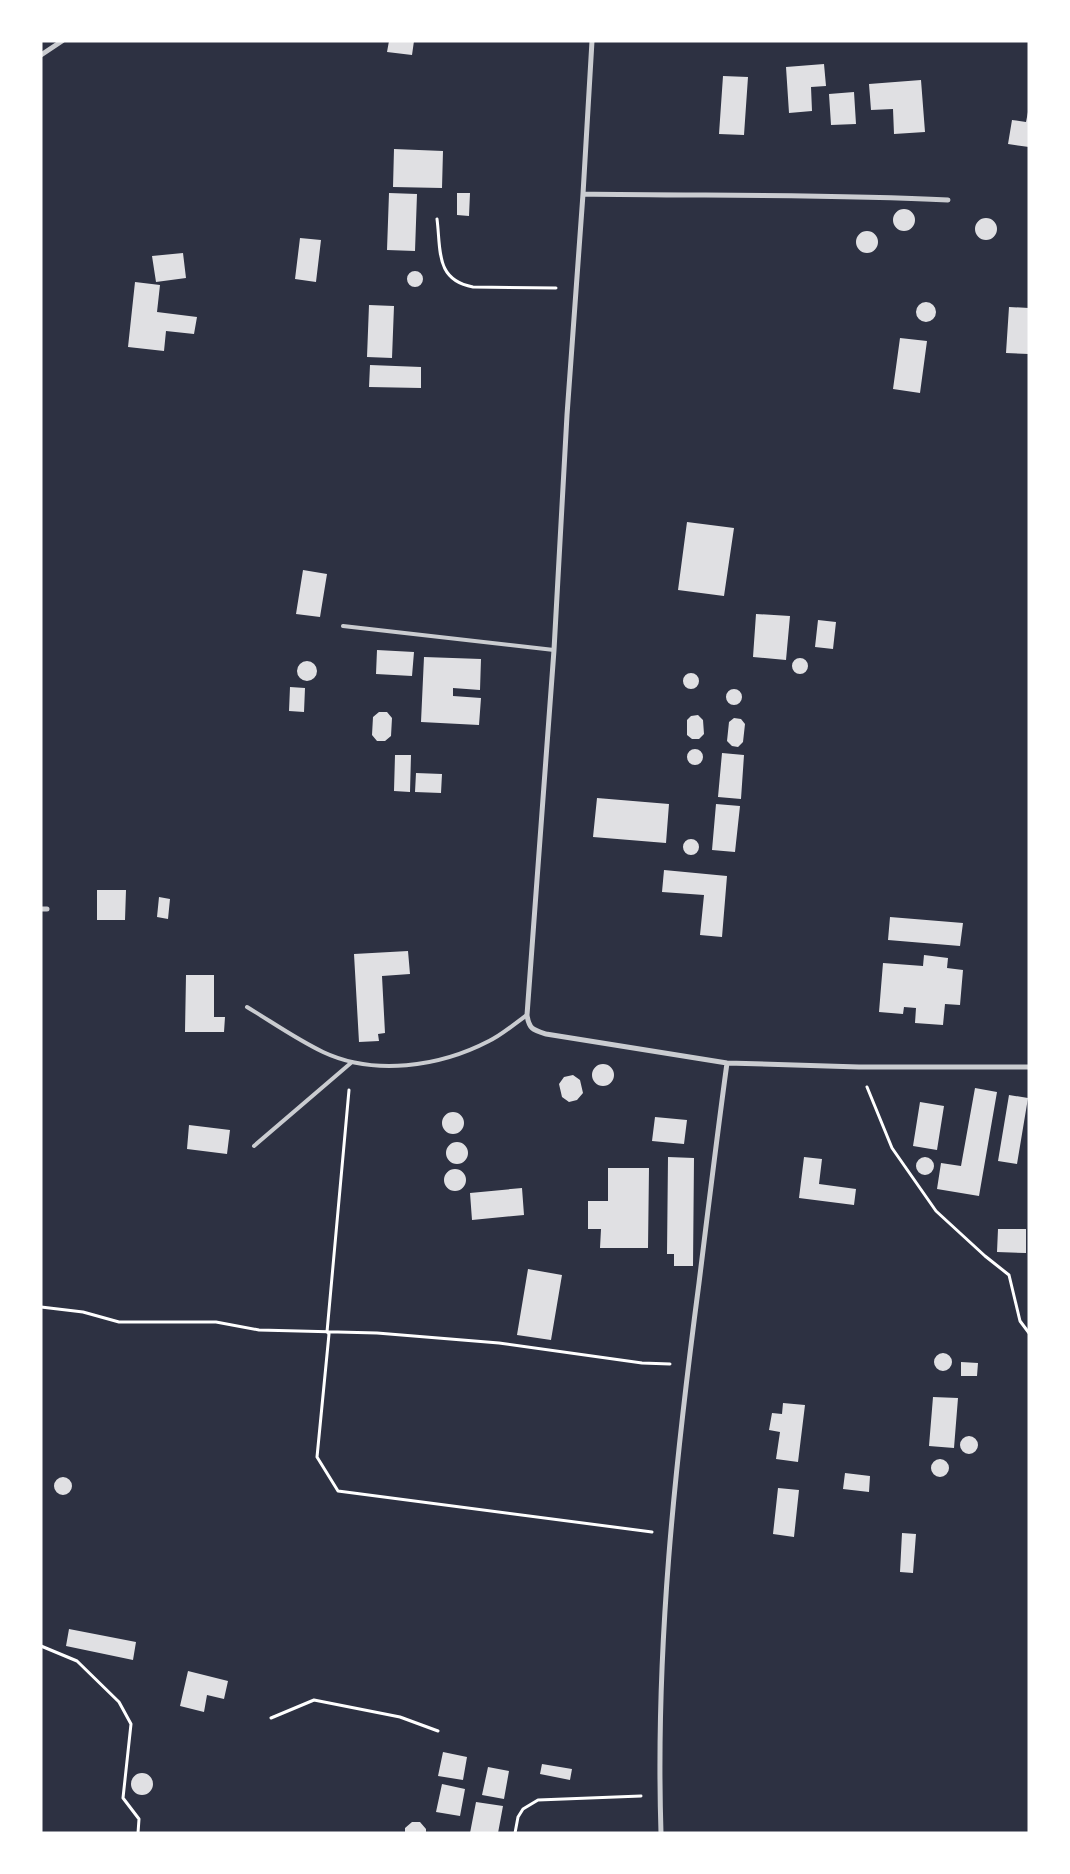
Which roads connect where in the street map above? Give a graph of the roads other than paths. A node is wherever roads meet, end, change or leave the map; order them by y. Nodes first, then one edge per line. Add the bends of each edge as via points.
1 (62, 41) edge
2 (592, 41) edge
3 (41, 55) edge
4 (583, 194) junction
5 (948, 200) dead end
6 (343, 626) dead end
7 (554, 650) junction
8 (246, 1008) dead end
9 (526, 1015) junction
10 (352, 1062) junction
11 (727, 1063) junction
12 (1029, 1067) edge
13 (254, 1146) dead end
14 (661, 1833) edge

1 - 3 street
2 - 4 street
4 - 5 street
4 - 7 street
6 - 7 lane
7 - 9 street
8 - 10 lane via 324,1052
9 - 10 lane via 490,1041 441,1060 408,1066
9 - 11 street via 534,1030 546,1034
10 - 13 lane
11 - 12 street
11 - 14 street via 669,1535 661,1694

